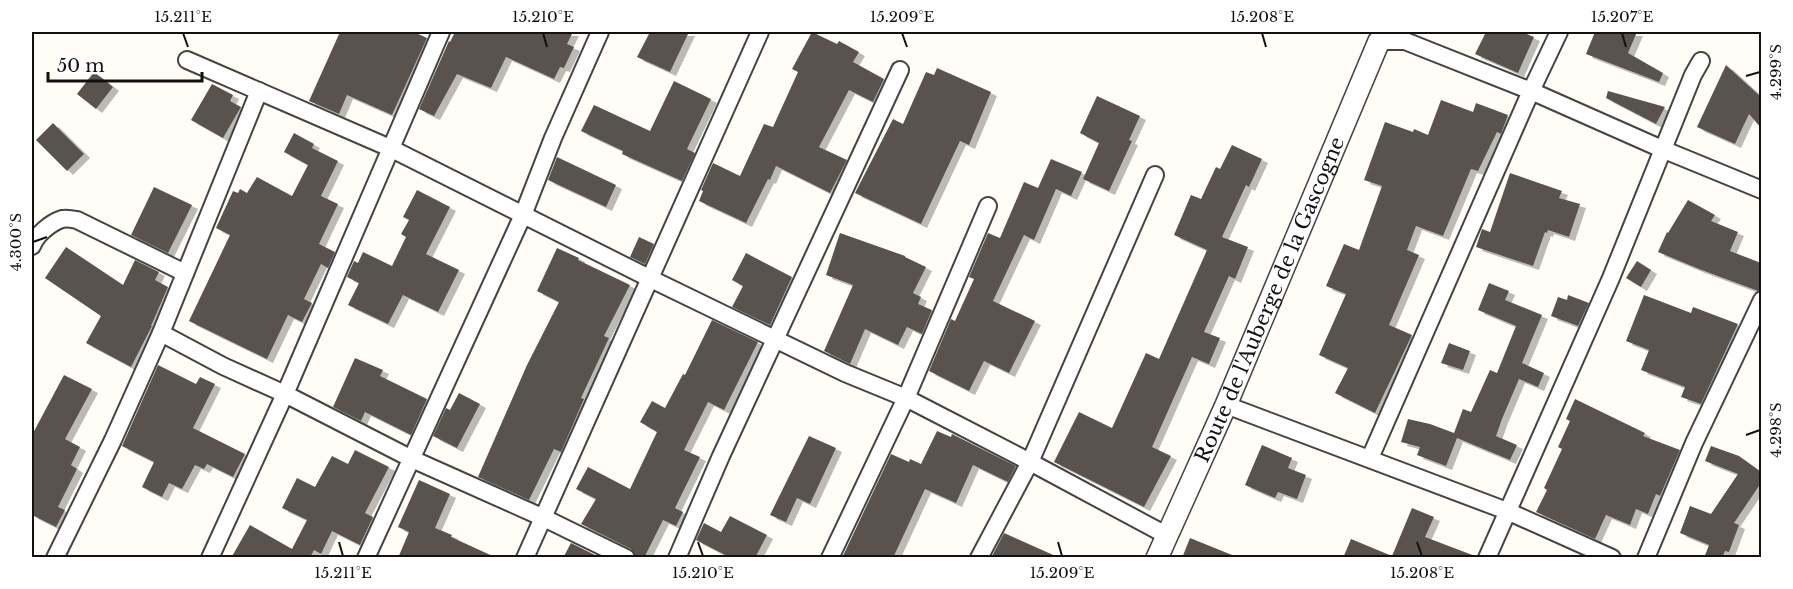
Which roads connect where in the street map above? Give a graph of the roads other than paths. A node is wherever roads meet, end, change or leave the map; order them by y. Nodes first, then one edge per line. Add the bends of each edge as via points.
1 (441, 32) edge
2 (600, 32) edge
3 (760, 32) edge
4 (1559, 32) edge
5 (1379, 42) joint
6 (187, 60) dead end
7 (1701, 61) dead end
8 (900, 70) dead end
9 (259, 91) junction
10 (1531, 91) junction
11 (390, 148) junction
12 (1662, 149) junction
13 (1155, 175) dead end
14 (1761, 190) edge
15 (988, 206) dead end
16 (524, 215) junction
17 (32, 246) edge
18 (185, 273) junction
19 (649, 278) junction
20 (1761, 300) edge
21 (160, 333) junction
22 (776, 340) junction
23 (285, 394) junction
24 (906, 398) junction
25 (1226, 405) junction
26 (1370, 458) junction
27 (412, 459) junction
28 (1030, 462) junction
29 (1507, 511) junction
30 (544, 518) junction
31 (1166, 536) junction
32 (55, 558) edge
33 (210, 558) edge
34 (366, 558) edge
35 (525, 558) edge
36 (626, 558) edge
37 (677, 558) edge
38 (830, 558) edge
39 (979, 558) edge
40 (1157, 558) edge
41 (1487, 558) edge
42 (1612, 558) edge
43 (1646, 558) edge

1 - 11 street
2 - 16 street
3 - 19 street
4 - 10 street
5 - 10 street via 1405,41
5 - 25 street, Route de l'Auberge de la Gascogne
6 - 9 street
7 - 12 street
8 - 22 street
9 - 11 street
9 - 18 street
10 - 12 street
10 - 26 street
11 - 16 street
11 - 23 street
12 - 14 street
12 - 29 street via 1611,278
13 - 28 street
15 - 24 street
16 - 19 street
16 - 27 street
17 - 18 street via 48,227 63,219 77,220
18 - 21 street
19 - 22 street
19 - 30 street
20 - 43 street
21 - 23 street
21 - 32 street
22 - 24 street
22 - 37 street
23 - 27 street
23 - 33 street
24 - 28 street
24 - 38 street
25 - 26 street
25 - 31 street, Route de l'Auberge de la Gascogne
26 - 29 street
27 - 30 street
27 - 34 street
28 - 31 street
28 - 39 street
29 - 41 street
29 - 42 street
30 - 35 street
30 - 36 street
31 - 40 street, Route de l'Auberge de la Gascogne

